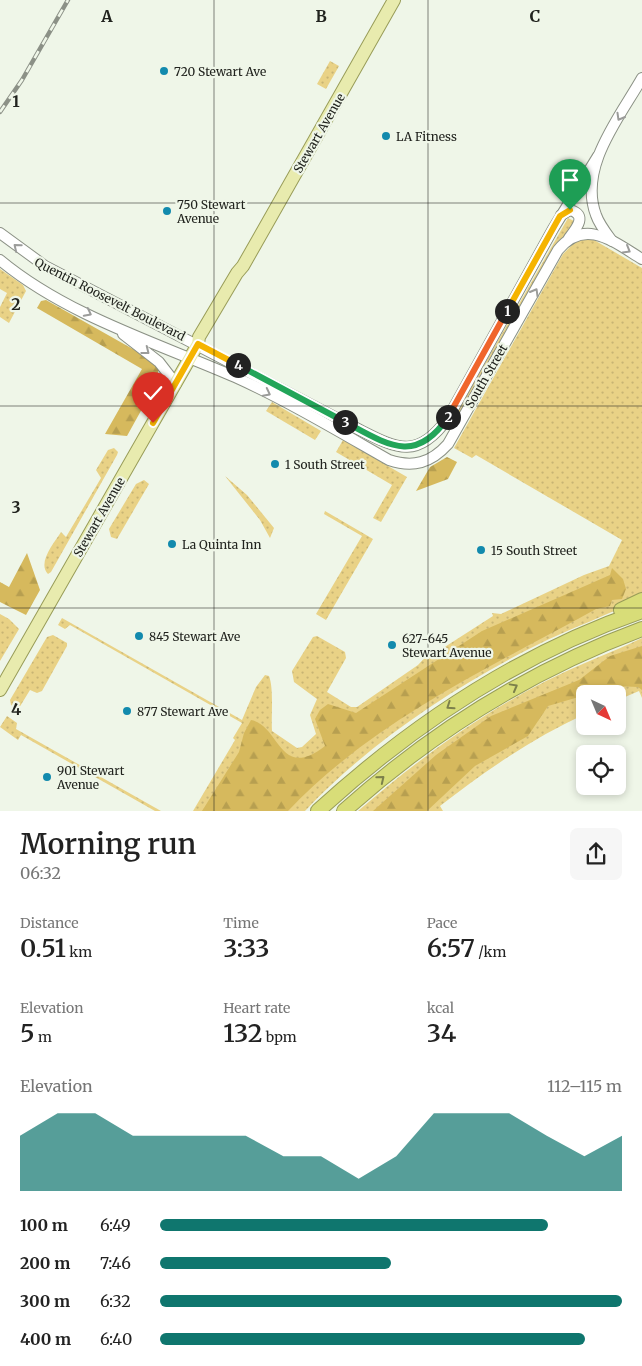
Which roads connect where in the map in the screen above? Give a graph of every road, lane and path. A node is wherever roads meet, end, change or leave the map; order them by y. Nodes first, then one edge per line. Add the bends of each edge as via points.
1 (394, 0) edge
2 (642, 78) edge
3 (598, 156) junction
4 (560, 216) junction
5 (0, 233) edge
6 (566, 240) junction
7 (612, 241) junction
8 (642, 259) edge
9 (0, 260) edge
10 (110, 324) junction
11 (198, 344) junction
12 (190, 358) junction
13 (176, 384) junction
14 (436, 434) junction
15 (406, 447) junction
16 (442, 450) junction
17 (406, 464) junction
18 (642, 600) edge
19 (642, 611) edge
20 (642, 629) edge
21 (585, 633) junction
22 (0, 690) edge
23 (318, 811) edge
24 (344, 811) edge

1 - 11 main road, Stewart Avenue via 244,266 199,337
2 -> 3 street, South Street
3 - 4 street, South Street
3 - 7 street via 591,195 598,220
4 - 6 street, South Street via 570,210 580,218 578,226
4 - 14 street, South Street via 448,418
11 -> 5 street, Quentin Roosevelt Boulevard via 45,266
6 - 7 street via 593,233
16 -> 6 street, South Street
7 -> 8 street
9 -> 10 street, Quentin Roosevelt Boulevard via 34,285
10 - 12 street, Quentin Roosevelt Boulevard
10 -> 13 street via 159,362
11 - 12 main road, Stewart Avenue
11 - 15 street via 369,434
12 - 13 main road, Stewart Avenue
12 -> 17 street, South Street via 266,392 389,460
13 - 22 main road, Stewart Avenue
14 - 15 street, South Street via 423,444
14 - 16 street via 434,446
15 - 17 street via 400,454
16 - 17 street, South Street via 424,464
18 - 21 highway
19 - 21 highway
24 -> 20 highway via 417,750 498,696 577,655
21 -> 23 highway via 507,671 458,701 386,753

